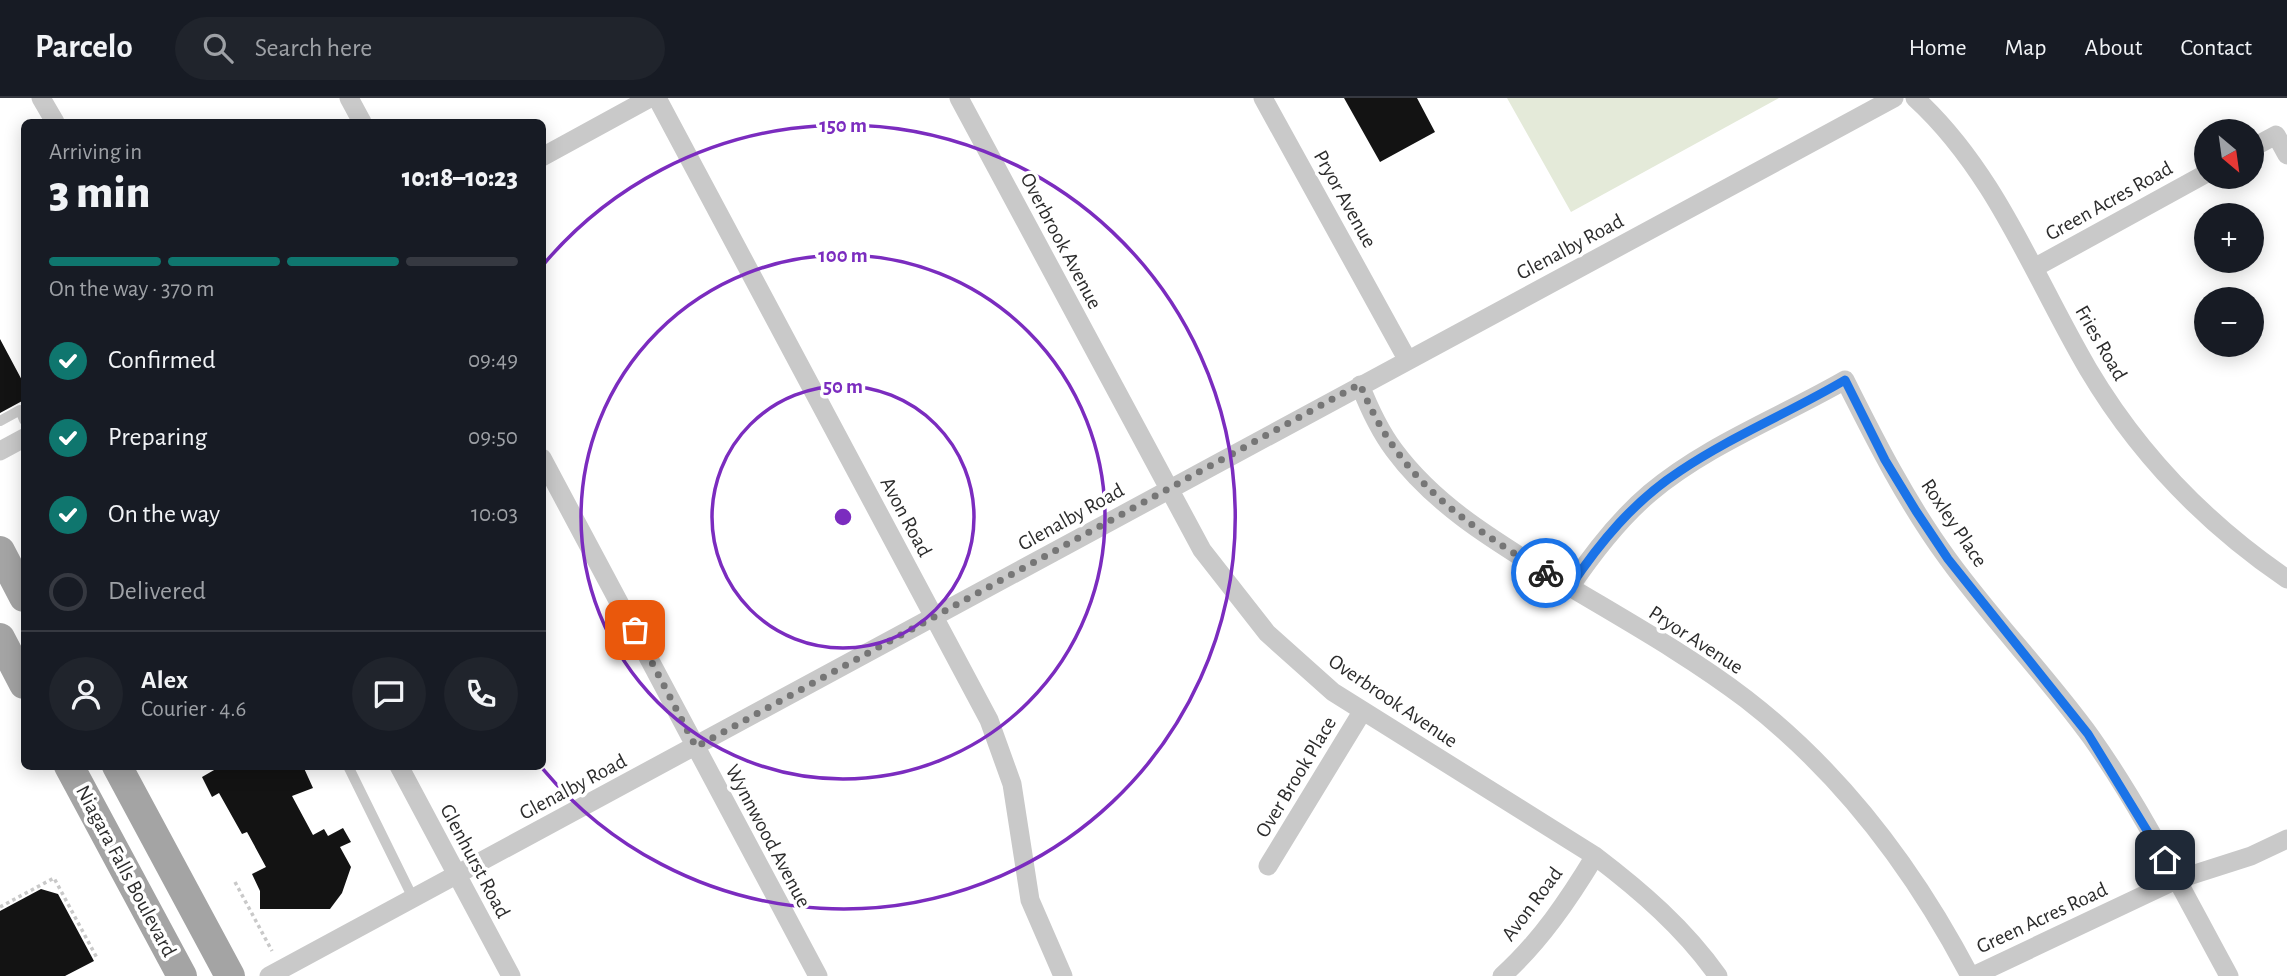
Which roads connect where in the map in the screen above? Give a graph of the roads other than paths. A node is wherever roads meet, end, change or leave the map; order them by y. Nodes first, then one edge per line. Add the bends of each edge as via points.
1 (41, 98) edge
2 (349, 98) edge
3 (650, 98) edge
4 (657, 98) edge
5 (959, 98) edge
6 (1263, 98) edge
7 (1894, 98) edge
8 (1914, 98) edge
9 (53, 119) edge
10 (360, 119) edge
11 (2264, 142) edge
12 (546, 155) edge
13 (2287, 155) edge
14 (2194, 180) edge
15 (2034, 268) junction
16 (1407, 359) junction
17 (1360, 384) junction
18 (21, 412) edge
19 (0, 421) edge
20 (21, 440) edge
21 (0, 451) edge
22 (546, 466) edge
23 (1168, 489) junction
24 (0, 551) edge
25 (2287, 579) edge
26 (1570, 587) junction
27 (21, 591) edge
28 (934, 618) junction
29 (0, 638) edge
30 (21, 678) edge
31 (1362, 712) junction
32 (696, 747) junction
33 (71, 770) edge
34 (119, 770) edge
35 (350, 770) edge
36 (401, 770) edge
37 (2287, 839) edge
38 (1595, 856) junction
39 (1268, 866) dead end
40 (456, 875) junction
41 (2176, 880) junction
42 (413, 898) junction
43 (182, 976) edge
44 (230, 976) edge
45 (270, 976) edge
46 (511, 976) edge
47 (818, 976) edge
48 (1063, 976) edge
49 (1502, 976) edge
50 (1718, 976) edge
51 (1972, 976) edge
52 (2230, 976) edge

1 - 9 street
2 - 10 street
3 - 12 street
4 - 28 street, Avon Road
5 - 23 street, Overbrook Avenue
6 - 16 street, Pryor Avenue
7 - 16 street, Glenalby Road
8 - 15 street, Fries Road via 1977,171
11 - 13 street via 2276,135
14 - 15 street, Green Acres Road
15 - 25 street, Fries Road via 2087,367 2136,440 2194,505
16 - 17 street, Glenalby Road
17 - 23 street, Glenalby Road
17 - 26 street, Pryor Avenue via 1387,442 1425,485 1492,540
18 - 19 lane
20 - 21 street
22 - 32 street, Wynnwood Avenue
23 - 28 street, Glenalby Road
23 - 31 street, Overbrook Avenue via 1202,550 1243,607 1306,670
24 - 27 main road
26 - 41 street, Roxley Place via 1614,528 1679,471 1845,380 1916,511 1948,559 2088,734 2144,820
26 - 51 street, Pryor Avenue via 1725,685 1784,730 1886,838
28 - 32 street, Glenalby Road
28 - 48 street, Avon Road via 1000,747 1012,784 1030,900
29 - 30 main road
31 - 38 street, Overbrook Avenue
31 - 39 street, Over Brook Place
32 - 40 street, Glenalby Road
32 - 47 street, Wynnwood Avenue
33 - 43 main road, Niagara Falls Boulevard
34 - 44 main road, Niagara Falls Boulevard
35 - 42 lane
36 - 40 street, Glenhurst Road
37 - 41 street, Green Acres Road
38 - 49 street, Avon Road via 1542,934
38 - 50 street, Overbrook Avenue via 1672,920
40 - 42 street, Glenalby Road
40 - 46 street, Glenhurst Road
41 - 51 street, Green Acres Road
41 - 52 street, Roxley Place
42 - 45 street, Glenalby Road

